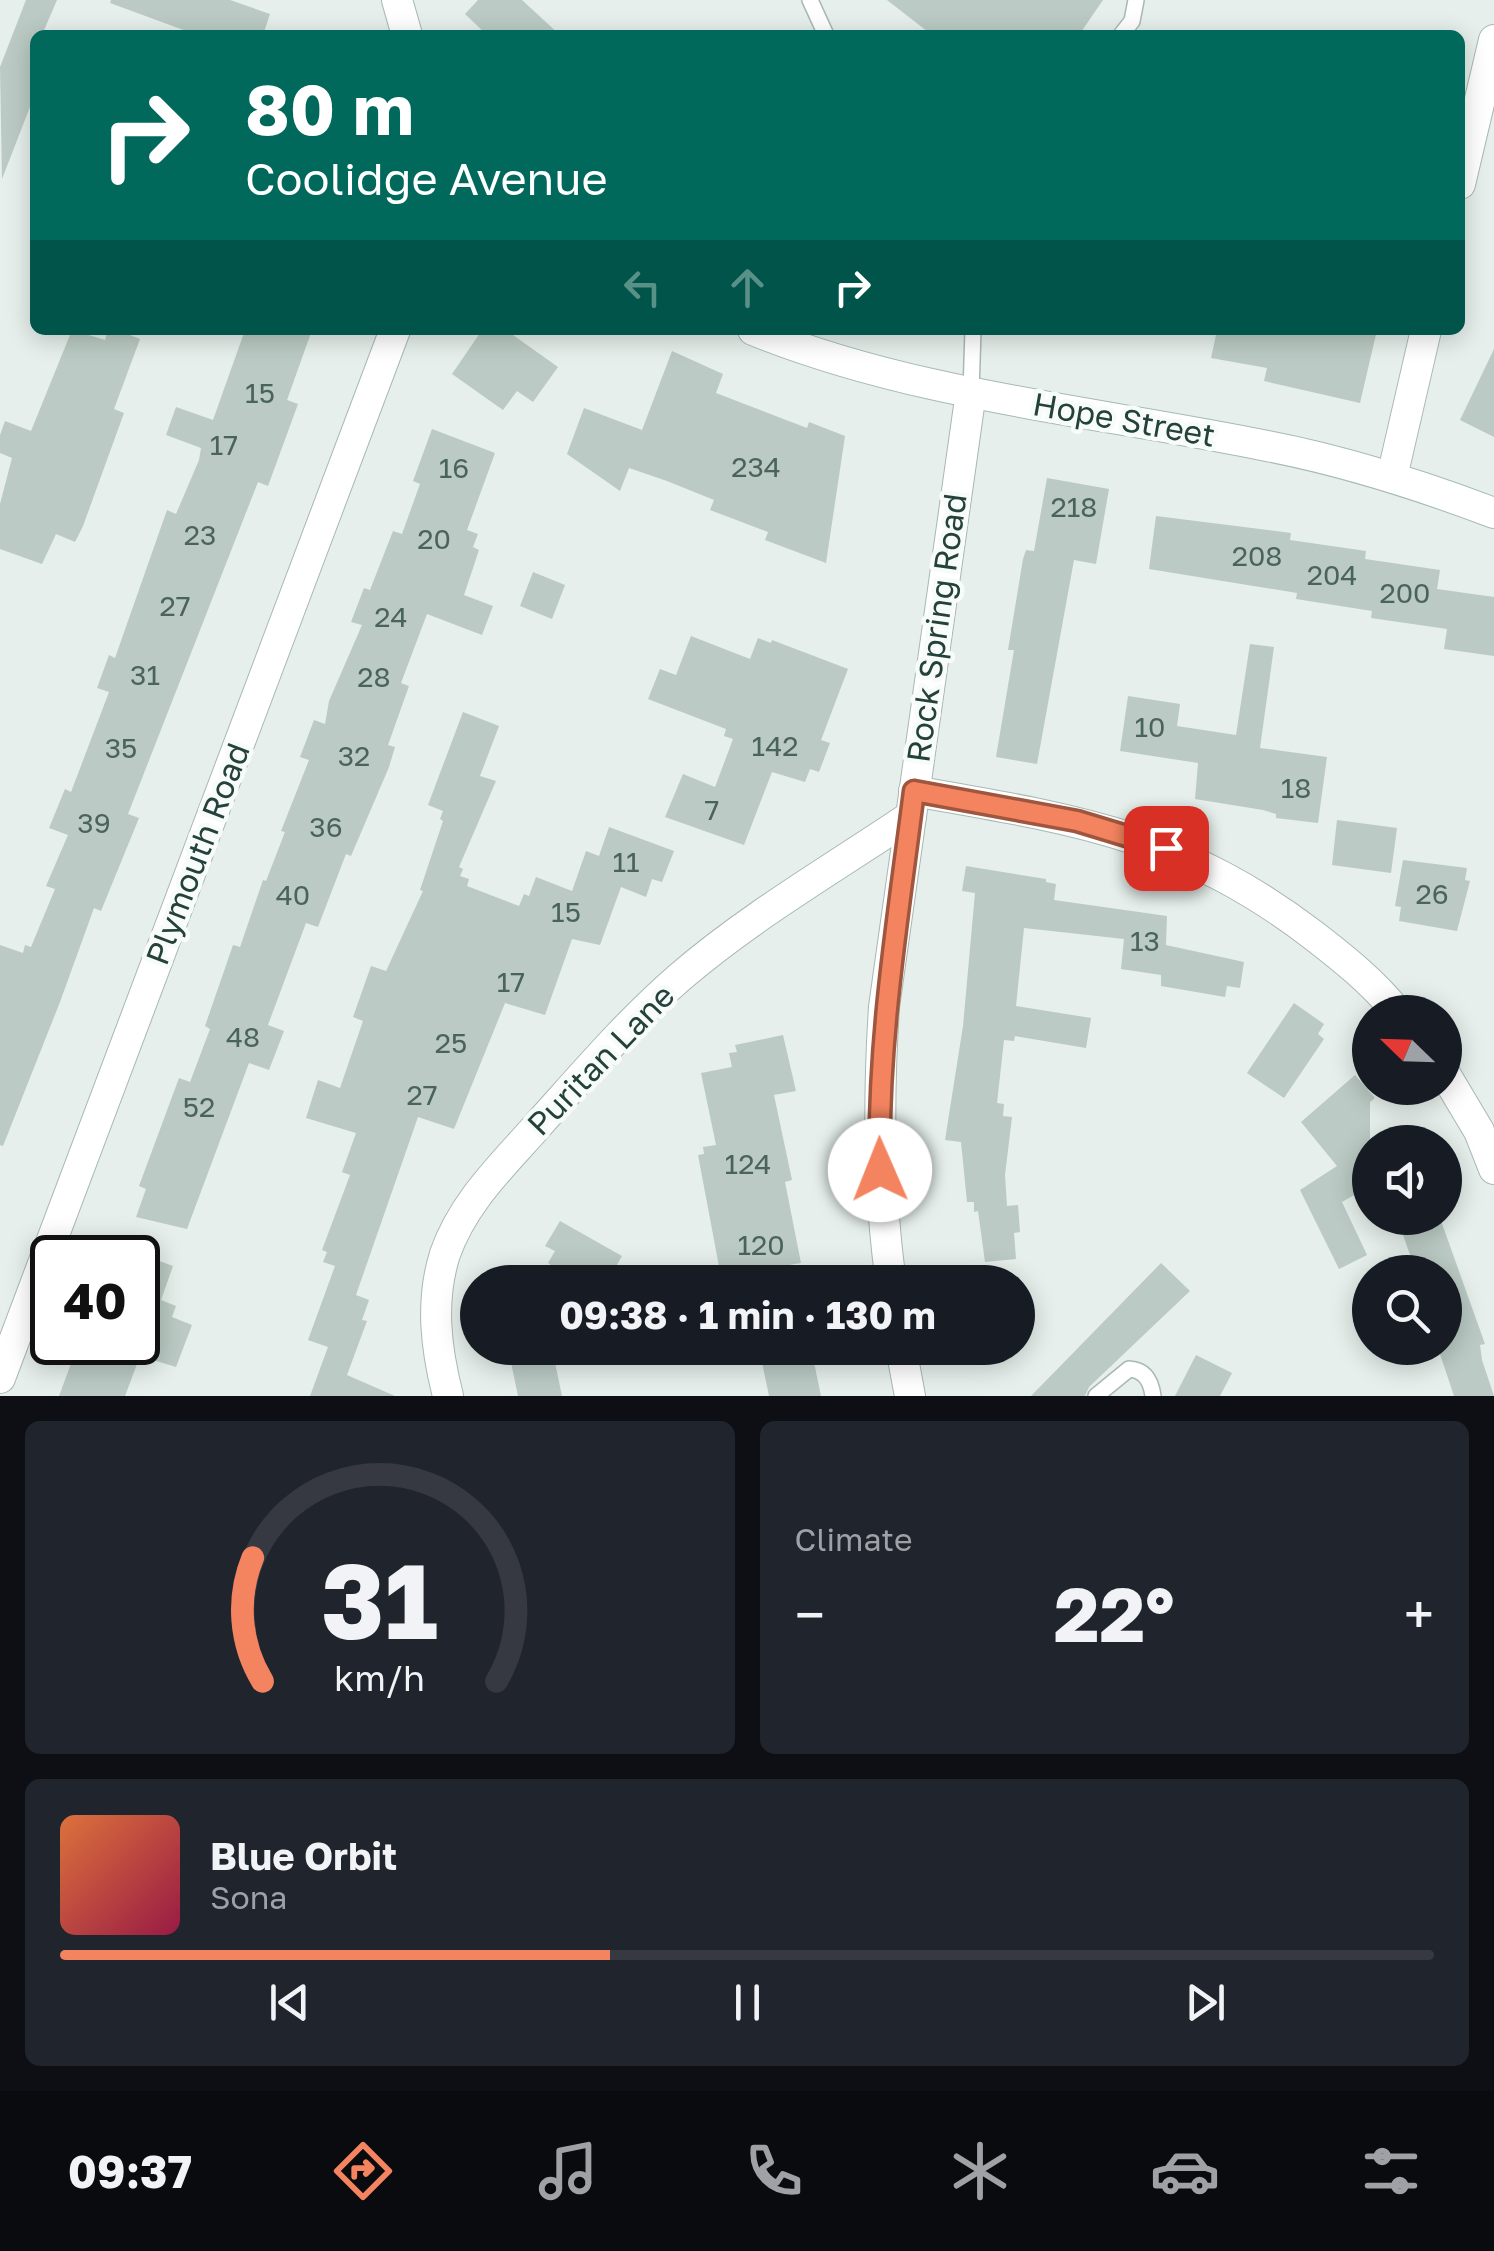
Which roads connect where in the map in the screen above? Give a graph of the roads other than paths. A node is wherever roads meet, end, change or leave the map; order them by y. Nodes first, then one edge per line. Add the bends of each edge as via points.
1 (396, 0) edge
2 (810, 0) edge
3 (1136, 0) edge
4 (405, 30) edge
5 (824, 30) edge
6 (1125, 30) edge
7 (1494, 40) edge
8 (1488, 92) edge
9 (1465, 168) edge
10 (393, 335) edge
11 (767, 335) edge
12 (974, 335) edge
13 (1425, 335) edge
14 (971, 392) junction
15 (1392, 477) junction
16 (1494, 512) edge
17 (913, 804) junction
18 (1381, 995) edge
19 (1462, 1102) edge
20 (1494, 1169) edge
21 (889, 1265) edge
22 (904, 1365) edge
23 (0, 1378) edge
24 (448, 1396) edge
25 (910, 1396) edge
26 (1096, 1396) edge
27 (1152, 1396) edge

1 - 4 street
2 - 5 lane
3 - 6 lane
7 - 8 street
8 - 9 street
10 - 23 street, Plymouth Road
11 - 14 street, Hope Street
12 - 14 lane
13 - 15 street
14 - 15 street, Hope Street via 1267,446
14 - 17 street, Rock Spring Road
15 - 16 street, Hope Street
17 - 18 street via 1077,821 1185,856 1284,913 1352,963
17 - 21 street, Rock Spring Road via 878,1094
17 - 24 street, Puritan Lane via 682,976 484,1186 450,1240 436,1296
19 - 20 street
22 - 25 street
26 - 27 lane via 1129,1369 1150,1381

